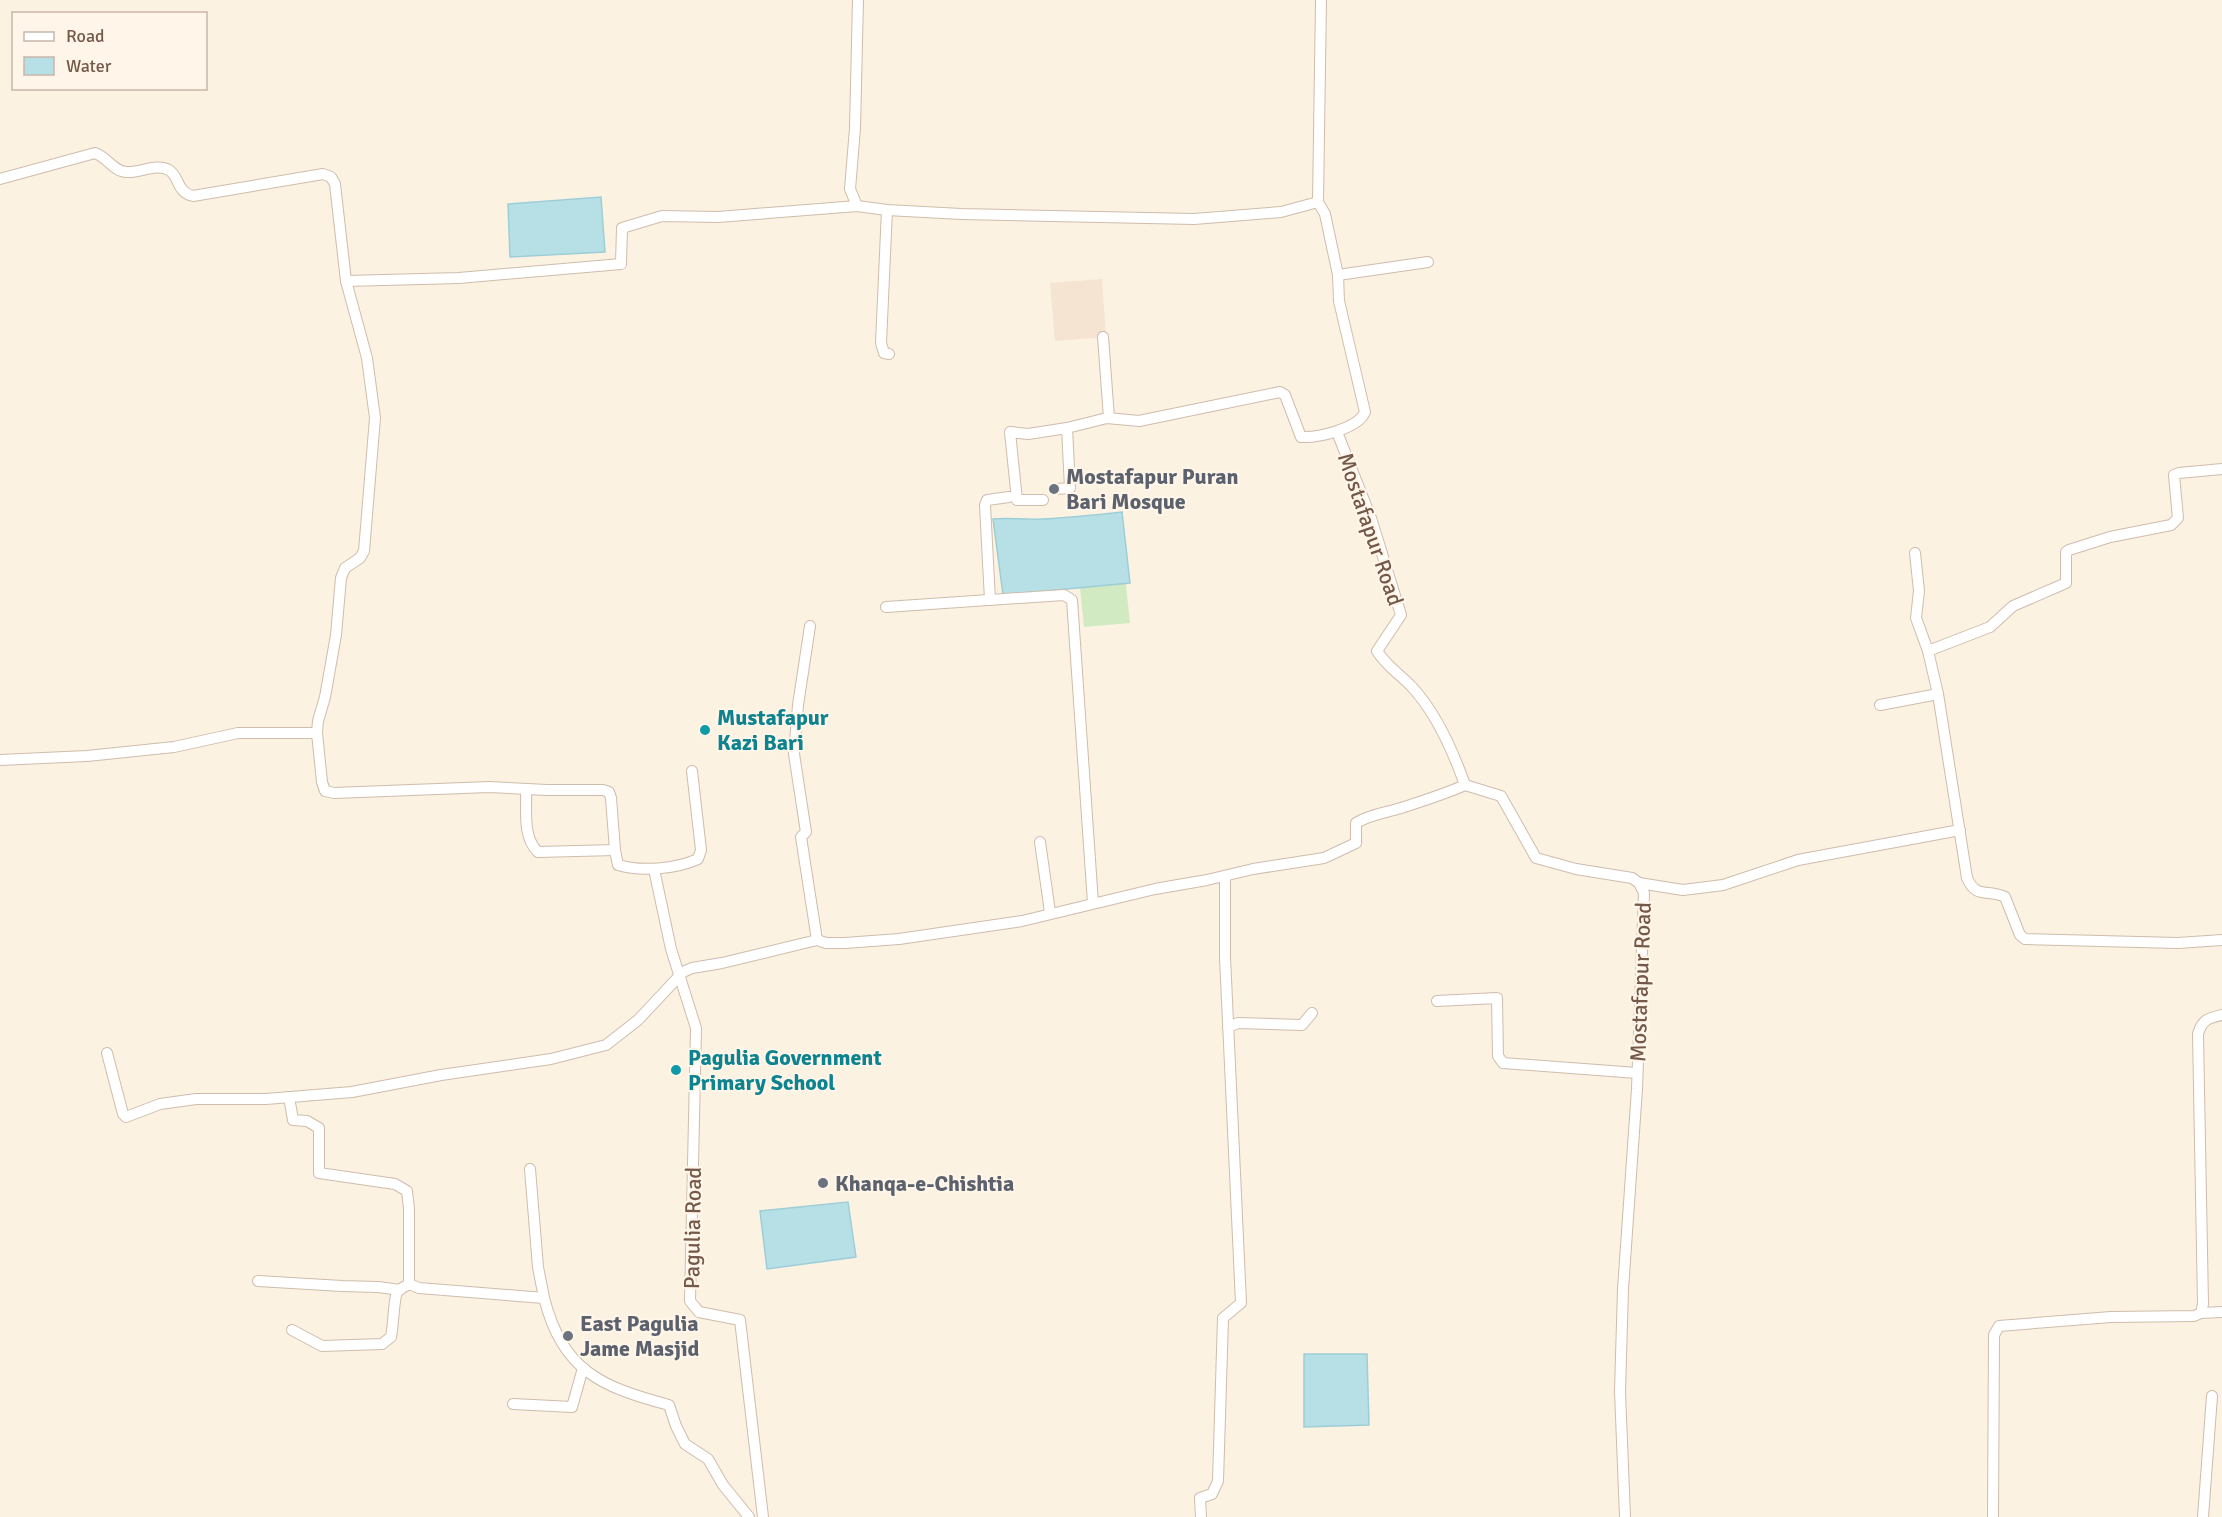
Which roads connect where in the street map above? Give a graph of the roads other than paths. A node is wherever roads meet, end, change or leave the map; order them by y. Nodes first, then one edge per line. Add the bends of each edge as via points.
1 (858, 0) edge
2 (1321, 0) edge
3 (0, 179) edge
4 (1318, 202) junction
5 (857, 206) junction
6 (886, 210) junction
7 (1428, 262) dead end
8 (1338, 275) junction
9 (346, 281) junction
10 (1103, 337) dead end
11 (889, 354) dead end
12 (1109, 418) junction
13 (1067, 428) junction
14 (1337, 432) junction
15 (2222, 470) edge
16 (1056, 489) dead end
17 (1009, 497) dead end
18 (1043, 500) dead end
19 (1915, 553) dead end
20 (990, 600) junction
21 (886, 607) dead end
22 (810, 626) dead end
23 (1928, 651) junction
24 (1938, 694) junction
25 (1880, 705) dead end
26 (317, 733) junction
27 (0, 760) edge
28 (692, 771) dead end
29 (1465, 785) junction
30 (526, 789) junction
31 (1960, 830) junction
32 (1040, 842) dead end
33 (615, 850) junction
34 (654, 869) junction
35 (1225, 876) junction
36 (1639, 883) junction
37 (1093, 903) junction
38 (1050, 912) junction
39 (817, 940) junction
40 (2222, 940) edge
41 (680, 975) junction
42 (1437, 1001) dead end
43 (1312, 1013) dead end
44 (2222, 1015) edge
45 (1228, 1027) junction
46 (107, 1053) dead end
47 (1637, 1073) junction
48 (289, 1097) junction
49 (530, 1169) dead end
50 (258, 1281) dead end
51 (404, 1287) junction
52 (544, 1298) junction
53 (2222, 1312) edge
54 (2201, 1313) junction
55 (292, 1330) dead end
56 (583, 1368) junction
57 (2211, 1396) dead end
58 (513, 1404) dead end
59 (749, 1517) edge
60 (763, 1517) edge
61 (1201, 1517) edge
62 (1625, 1517) edge
63 (1993, 1517) edge
64 (2203, 1517) edge

1 - 5 street via 850,189
2 - 4 street
3 - 9 street via 95,153 120,171 168,169 186,195 193,196 322,174 335,183
4 - 6 street via 1281,212 1194,219
4 - 8 street, Mostafapur Road via 1325,214
5 - 6 street
5 - 9 street via 718,217 662,216 622,228 621,264 459,278
6 - 11 street via 881,343 884,353
7 - 8 street
8 - 14 street, Mostafapur Road via 1339,301 1365,412
9 - 26 street via 367,358 375,418 364,551 345,568 342,578 336,635
10 - 12 street
12 - 13 street
12 - 14 street via 1139,421 1283,392 1301,437
13 - 16 street via 1070,488
13 - 18 street via 1028,434 1010,432 1017,500
14 - 29 street, Mostafapur Road via 1371,518 1401,615 1377,651 1429,710 1456,759
15 - 23 street via 2174,475 2178,518 2171,525 2069,550 2067,584 2013,606 1990,627
17 - 20 street via 991,499 985,505
19 - 23 street via 1919,591 1916,618
20 - 21 street
20 - 37 street via 1064,595 1072,600
22 - 39 street via 794,753 806,832 801,837 802,853
23 - 24 street
24 - 25 street
24 - 31 street
26 - 27 street via 238,733 174,747
26 - 30 street via 325,791
28 - 34 street via 701,850 698,859
29 - 35 street via 1370,815 1356,823 1356,843 1324,858
29 - 36 street, Mostafapur Road via 1501,796 1536,858 1632,878
30 - 33 street via 609,792
30 - 33 street via 527,833 530,845 538,852
31 - 36 street via 1798,860 1723,885 1683,890
31 - 40 street via 1971,887 1977,892 2005,897 2025,939 2178,943
32 - 38 street
33 - 34 street via 618,865
34 - 41 street
35 - 37 street
35 - 45 street
36 - 47 street, Mostafapur Road via 1644,892
37 - 38 street
38 - 39 street via 1022,921 921,937 844,944
39 - 41 street via 692,968
41 - 48 street via 638,1020 606,1045 551,1059 352,1092
41 - 60 street, Pagulia Road via 696,1029 690,1301 699,1312 740,1320
42 - 47 street via 1497,998 1498,1056 1503,1063
43 - 45 street via 1302,1025 1238,1023
44 - 54 street via 2206,1019 2198,1034
45 - 61 street via 1241,1303 1223,1318 1218,1481 1212,1494 1200,1498
46 - 48 street via 126,1117 160,1104 196,1099
47 - 62 street, Mostafapur Road via 1621,1346
48 - 51 street via 293,1120 307,1121 319,1128 319,1173 395,1184 407,1191
49 - 52 street
50 - 51 street
51 - 52 street
51 - 55 street via 397,1291 393,1305 391,1337 382,1344 322,1346
52 - 56 street via 558,1339
53 - 54 street
54 - 63 street via 1999,1326 1995,1335
56 - 58 street via 572,1407
56 - 59 street via 612,1387 669,1405 685,1444 708,1459
57 - 64 street

